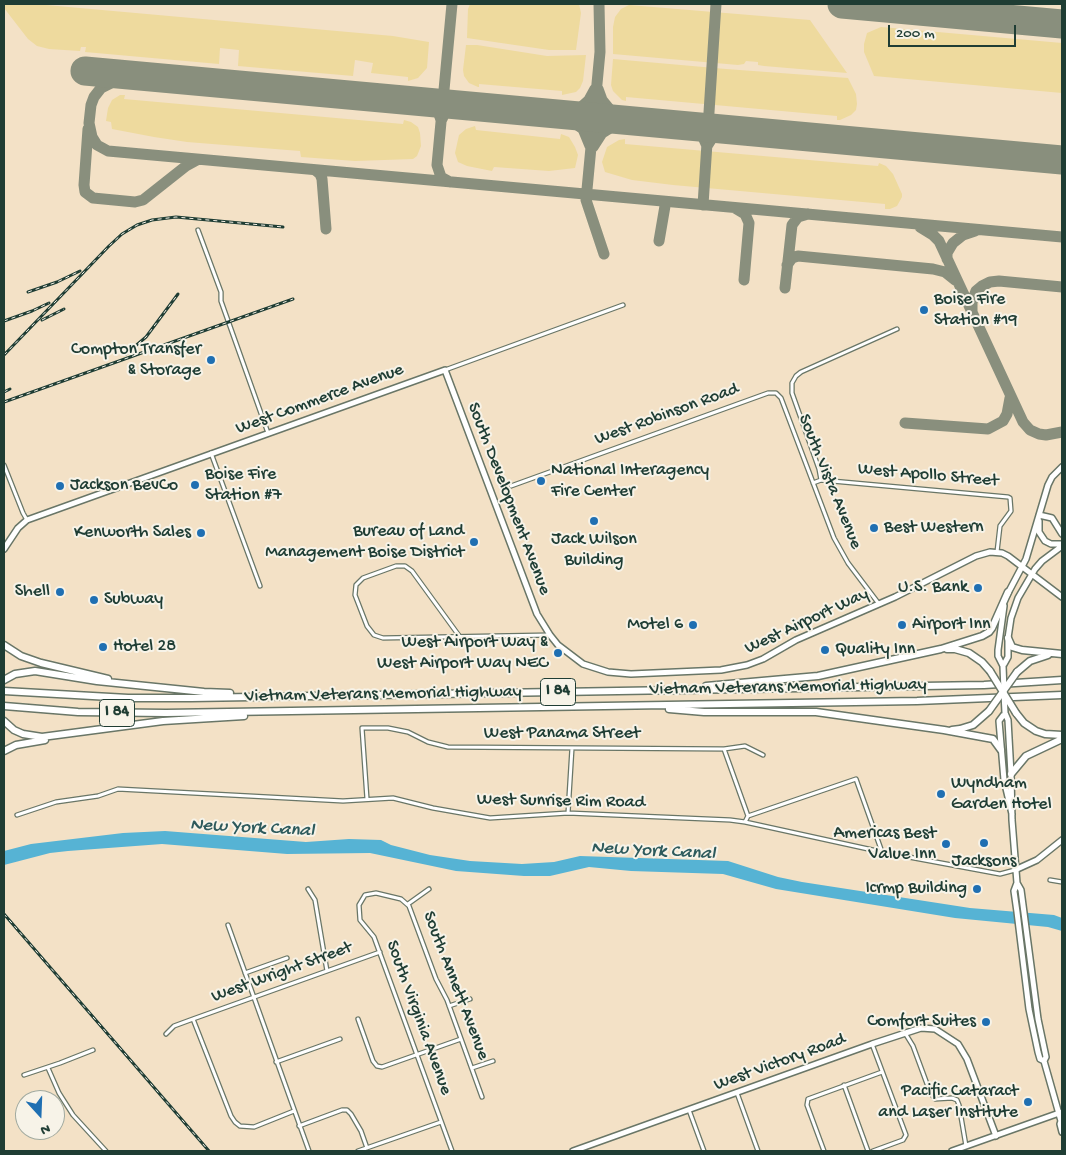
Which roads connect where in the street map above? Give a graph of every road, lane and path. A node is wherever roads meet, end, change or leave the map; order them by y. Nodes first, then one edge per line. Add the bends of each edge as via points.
1 (198, 230) dead end
2 (623, 305) dead end
3 (897, 329) dead end
4 (445, 370) junction
5 (776, 393) joint
6 (268, 433) junction
7 (211, 453) junction
8 (4, 465) edge
9 (1062, 467) edge
10 (821, 480) junction
11 (813, 483) junction
12 (511, 486) dead end
13 (1038, 515) junction
14 (27, 520) junction
15 (1062, 534) edge
16 (1062, 545) edge
17 (4, 549) edge
18 (997, 552) junction
19 (1022, 568) junction
20 (1031, 575) junction
21 (260, 586) dead end
22 (1008, 592) junction
23 (1062, 597) edge
24 (879, 604) junction
25 (550, 635) junction
26 (460, 636) junction
27 (1008, 638) junction
28 (4, 646) edge
29 (941, 649) junction
30 (1054, 654) junction
31 (1062, 654) edge
32 (1003, 666) junction
33 (4, 680) edge
34 (1062, 680) edge
35 (139, 685) junction
36 (662, 690) junction
37 (4, 691) edge
38 (1004, 692) junction
39 (1062, 695) edge
40 (314, 696) junction
41 (4, 706) edge
42 (622, 707) junction
43 (363, 711) junction
44 (1004, 713) junction
45 (4, 721) edge
46 (944, 730) junction
47 (99, 731) junction
48 (1062, 735) edge
49 (1062, 739) edge
50 (572, 748) junction
51 (724, 749) junction
52 (1001, 750) junction
53 (4, 752) edge
54 (763, 755) dead end
55 (1011, 774) junction
56 (367, 799) junction
57 (568, 813) junction
58 (1012, 814) junction
59 (17, 815) dead end
60 (748, 816) junction
61 (745, 822) junction
62 (1062, 840) edge
63 (882, 852) junction
64 (1015, 870) junction
65 (1050, 880) dead end
66 (1062, 882) edge
67 (1017, 884) junction
68 (308, 889) dead end
69 (429, 889) dead end
70 (362, 898) joint
71 (408, 904) junction
72 (228, 925) dead end
73 (380, 952) junction
74 (287, 958) dead end
75 (327, 971) junction
76 (245, 973) junction
77 (253, 998) junction
78 (470, 999) dead end
79 (450, 1006) junction
80 (193, 1019) junction
81 (358, 1019) dead end
82 (905, 1033) junction
83 (166, 1034) dead end
84 (340, 1039) dead end
85 (461, 1039) junction
86 (872, 1044) junction
87 (93, 1050) dead end
88 (417, 1054) junction
89 (493, 1060) dead end
90 (1044, 1061) junction
91 (276, 1062) junction
92 (48, 1068) junction
93 (472, 1068) junction
94 (882, 1072) junction
95 (24, 1075) dead end
96 (844, 1085) junction
97 (737, 1093) junction
98 (482, 1097) dead end
99 (689, 1110) junction
100 (294, 1111) junction
101 (1061, 1113) edge
102 (1062, 1121) edge
103 (442, 1122) junction
104 (300, 1126) junction
105 (1062, 1132) edge
106 (996, 1136) junction
107 (966, 1146) junction
108 (367, 1148) junction
109 (106, 1151) edge
110 (309, 1151) edge
111 (358, 1151) edge
112 (452, 1151) edge
113 (574, 1151) edge
114 (704, 1151) edge
115 (758, 1151) edge
116 (824, 1151) edge
117 (868, 1151) edge
118 (872, 1151) edge
119 (952, 1151) edge

1 - 6 street
2 - 4 street, West Commerce Avenue
3 - 10 street via 801,372 792,383 792,393
4 - 6 street, West Commerce Avenue
4 - 25 street, South Development Avenue via 537,614
5 - 11 street, South Vista Avenue via 781,398
5 - 12 street, West Robinson Road via 768,393
6 - 7 street, West Commerce Avenue
7 - 14 street, West Commerce Avenue
7 - 21 street
8 - 14 street
9 - 13 street via 1052,477
10 - 11 street, West Apollo Street
10 - 18 street, West Apollo Street via 1010,498 1011,511 1000,526
11 - 24 street, South Vista Avenue via 844,556
13 - 15 street via 1052,518
13 - 16 street via 1042,537 1051,544
13 - 19 street
14 - 17 street
16 - 20 street
18 - 19 street via 1008,556
18 - 24 street, West Airport Way via 976,556
19 - 20 street
19 - 22 street
20 - 23 street
20 - 27 street via 1018,598
22 - 29 highway via 990,632
22 - 32 street via 998,650
24 - 25 street, West Airport Way via 796,640 756,662 721,670 608,672 583,664
25 - 26 street
26 - 26 street via 406,566 396,566 363,578 356,585 355,595 374,635 383,638
27 - 30 highway via 1012,646 1022,650
27 - 32 street via 1008,656
28 - 35 highway via 52,667
29 - 36 highway via 810,677
29 - 38 highway, bridge via 970,653 990,671
30 - 31 highway
30 - 38 highway, bridge via 1030,661 1017,672
32 - 38 street, bridge
33 - 35 highway via 35,670
34 - 36 highway, Vietnam Veterans Memorial Highway / I 84 via 984,685
35 - 40 highway via 204,692
36 - 40 highway, Vietnam Veterans Memorial Highway / I 84
37 - 40 highway, Vietnam Veterans Memorial Highway / I 84 via 128,698
38 - 44 street, bridge
38 - 46 highway, bridge via 979,721 967,727
38 - 48 highway, bridge via 1024,723 1045,734
39 - 42 highway, Vietnam Veterans Memorial Highway / I 84 via 975,700
41 - 43 highway, Vietnam Veterans Memorial Highway / I 84 via 135,714
42 - 43 highway, Vietnam Veterans Memorial Highway / I 84
42 - 46 highway via 704,712 804,711
43 - 47 highway via 163,721
44 - 52 street via 999,721
44 - 55 street via 1008,720
45 - 47 highway via 14,730 35,737
46 - 52 highway via 993,740
47 - 53 highway via 16,745
49 - 55 highway via 1026,756
50 - 51 street, West Panama Street
50 - 56 street, West Panama Street via 448,747 408,732 362,728
50 - 57 street
51 - 54 street, West Panama Street via 745,746
51 - 60 street
52 - 58 street
55 - 58 street
56 - 57 street, West Sunrise Rim Road via 393,798 490,818
56 - 59 street, West Sunrise Rim Road via 343,801 118,789 98,796 56,802
57 - 61 street, West Sunrise Rim Road
58 - 64 street
60 - 61 street
60 - 63 street via 856,779
61 - 63 street, West Sunrise Rim Road
62 - 64 street via 1037,860
63 - 64 street, West Sunrise Rim Road via 1000,874
64 - 67 street
65 - 66 street
67 - 90 street via 1021,890 1046,1057
67 - 90 street via 1014,891 1033,1028 1040,1059
68 - 75 street via 315,900
69 - 71 street
70 - 71 street, South Annett Avenue via 376,892
70 - 73 street, South Virginia Avenue via 358,905 360,920 374,937
71 - 79 street, South Annett Avenue via 436,980
72 - 76 street
73 - 75 street, West Wright Street
73 - 88 street, South Virginia Avenue
74 - 76 street
75 - 77 street, West Wright Street
76 - 77 street
77 - 80 street, West Wright Street
77 - 91 street
78 - 79 street
79 - 85 street, South Annett Avenue
80 - 83 street, West Wright Street via 174,1026
80 - 100 street via 231,1116 240,1126 254,1126
81 - 88 street via 376,1066 382,1067
82 - 86 street, West Victory Road
82 - 106 street, West Victory Road via 921,1028 934,1029 958,1044 967,1059
82 - 107 street via 935,1100 956,1100
84 - 91 street
85 - 88 street
85 - 93 street, South Annett Avenue
86 - 94 street
86 - 97 street, West Victory Road
87 - 92 street
88 - 103 street, South Virginia Avenue
89 - 93 street
90 - 101 street
91 - 100 street
92 - 95 street
92 - 109 street via 73,1115
93 - 98 street, South Annett Avenue
94 - 96 street
94 - 118 street via 906,1133 903,1140
96 - 116 street via 807,1101
96 - 117 street
97 - 99 street, West Victory Road
97 - 115 street
99 - 113 street, West Victory Road
99 - 114 street
100 - 104 street
101 - 102 street
101 - 106 street
102 - 105 street
103 - 108 street
103 - 112 street, South Virginia Avenue
104 - 108 street via 347,1110
104 - 110 street
106 - 107 street
107 - 119 street
108 - 111 street

